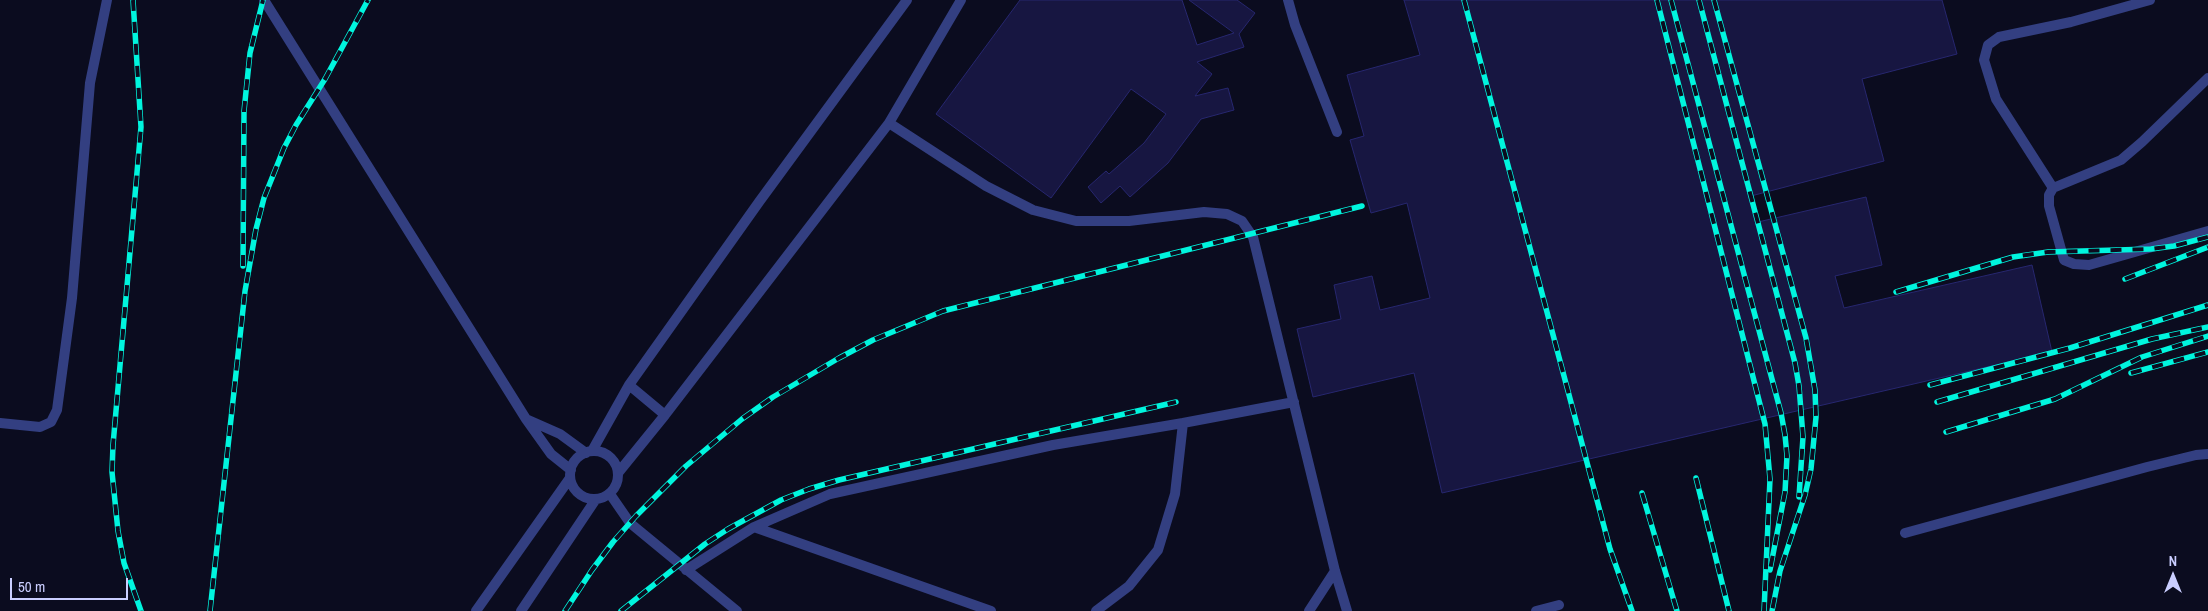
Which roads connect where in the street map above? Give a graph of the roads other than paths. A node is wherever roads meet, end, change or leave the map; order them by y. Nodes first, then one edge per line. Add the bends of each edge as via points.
1 (107, 0) edge
2 (264, 0) edge
3 (907, 0) edge
4 (960, 0) edge
5 (1288, 0) edge
6 (2150, 0) edge
7 (2208, 78) edge
8 (889, 123) junction
9 (1337, 132) dead end
10 (2053, 188) junction
11 (2208, 231) edge
12 (629, 385) junction
13 (1294, 402) junction
14 (665, 415) junction
15 (526, 418) junction
16 (0, 422) edge
17 (1183, 423) junction
18 (589, 452) junction
19 (2208, 454) edge
20 (618, 473) junction
21 (571, 474) junction
22 (610, 494) junction
23 (596, 499) junction
24 (754, 527) junction
25 (1906, 533) dead end
26 (686, 570) junction
27 (1335, 571) junction
28 (1559, 605) dead end
29 (476, 611) edge
30 (521, 611) edge
31 (737, 611) edge
32 (991, 611) edge
33 (1096, 611) edge
34 (1309, 611) edge
35 (1347, 611) edge
36 (1536, 611) edge

1 - 16 lane via 90,83 72,298 57,410 51,422 40,427
2 - 15 lane
3 - 12 lane
4 - 8 lane
5 - 9 lane
6 - 10 lane via 2071,22 1998,37 1988,45 1984,60 1996,99
7 - 10 lane via 2121,160
8 - 13 lane via 986,186 1033,210 1076,221 1130,220 1204,212 1227,214 1242,220 1253,237
8 - 14 lane
10 - 11 lane via 2049,206 2064,260 2074,264 2089,265
12 - 14 lane
12 - 18 lane
13 - 17 lane
13 - 27 lane
14 - 20 lane
15 - 18 lane
15 - 21 lane via 551,454
17 - 24 lane via 1052,445 830,494
17 - 33 lane via 1175,494 1158,550 1129,586
18 - 20 lane via 600,452 613,459
18 - 21 lane via 574,463
19 - 25 lane via 2147,467
20 - 22 lane via 618,481
21 - 23 lane via 576,491 589,499
21 - 29 lane
22 - 23 lane
22 - 26 lane via 630,523
23 - 30 lane
24 - 26 lane
24 - 32 lane
26 - 31 lane
27 - 34 lane
27 - 35 lane
28 - 36 lane

